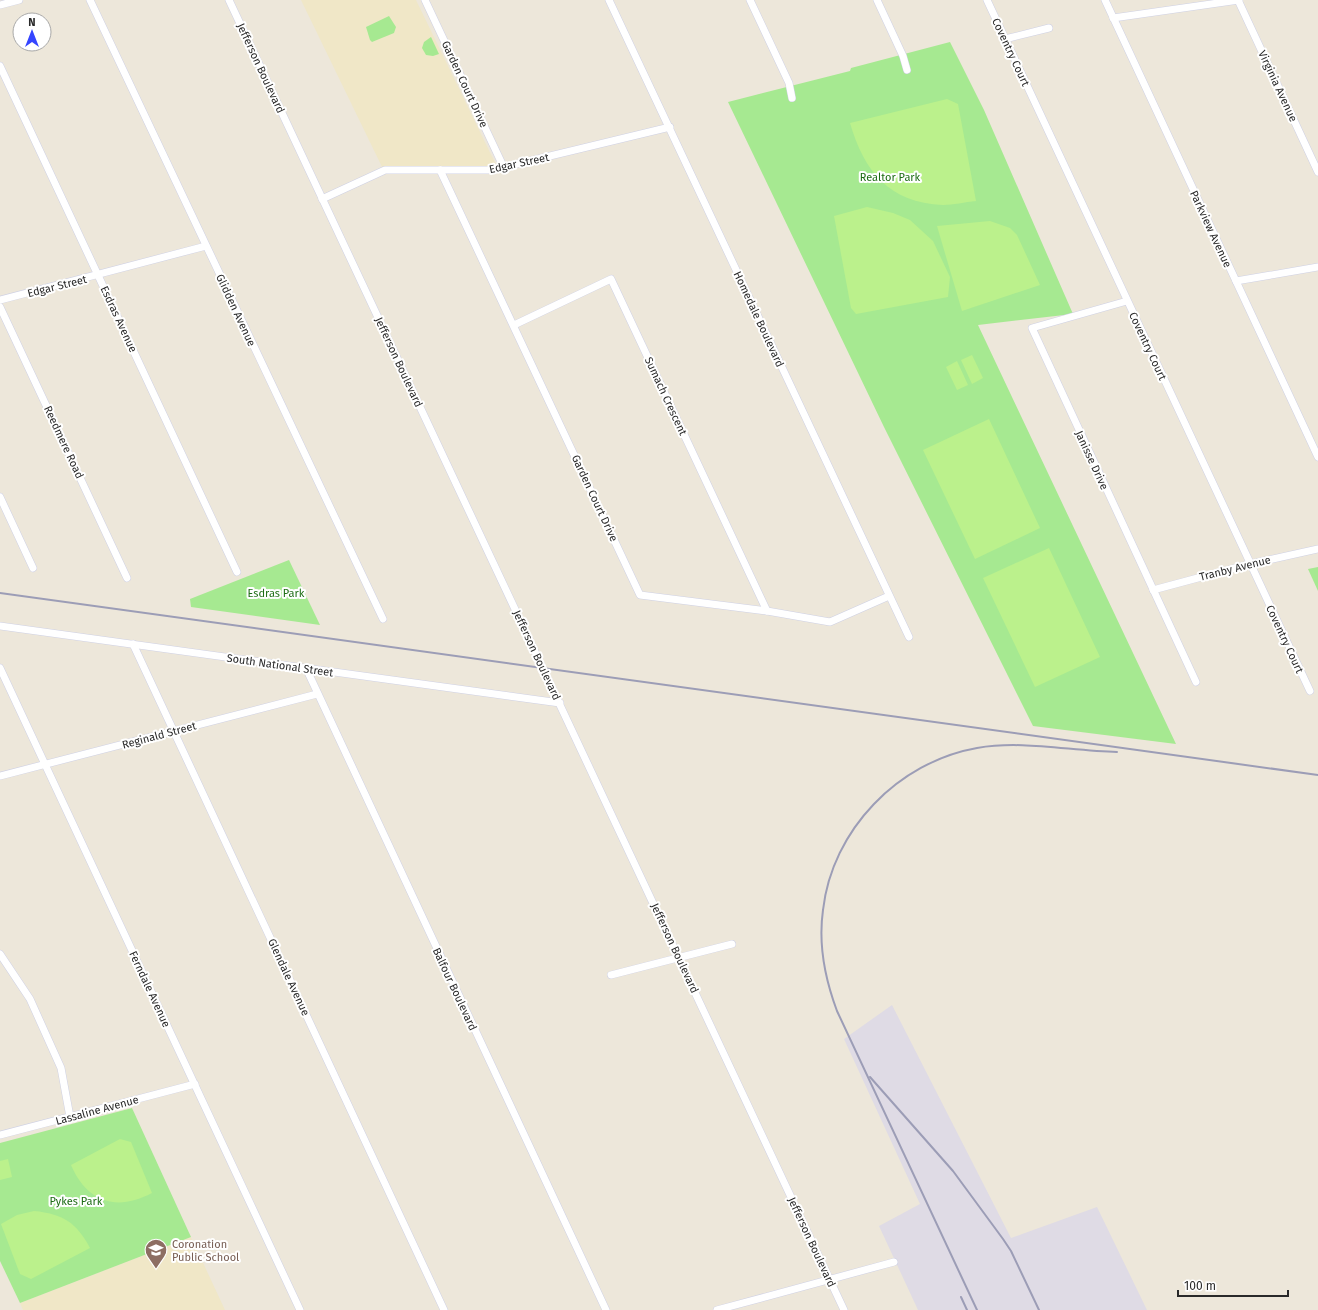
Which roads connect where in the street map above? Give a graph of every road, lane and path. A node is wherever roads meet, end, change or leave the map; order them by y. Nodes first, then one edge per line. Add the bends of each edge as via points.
1 (19, 0) edge
2 (90, 0) edge
3 (229, 0) edge
4 (425, 0) edge
5 (609, 0) edge
6 (750, 0) edge
7 (877, 0) edge
8 (987, 0) edge
9 (1105, 0) edge
10 (1238, 0) edge
11 (0, 5) edge
12 (1113, 18) junction
13 (1049, 28) dead end
14 (1005, 39) junction
15 (0, 66) edge
16 (907, 70) dead end
17 (792, 98) dead end
18 (670, 127) junction
19 (504, 168) junction
20 (440, 170) junction
21 (1318, 172) edge
22 (322, 199) junction
23 (206, 246) junction
24 (1318, 268) edge
25 (98, 275) junction
26 (1236, 281) junction
27 (0, 300) edge
28 (1128, 301) junction
29 (0, 307) edge
30 (514, 325) junction
31 (1318, 457) edge
32 (0, 497) edge
33 (1318, 548) edge
34 (1250, 564) junction
35 (33, 568) dead end
36 (237, 572) dead end
37 (127, 578) dead end
38 (1153, 590) junction
39 (888, 596) junction
40 (767, 611) junction
41 (383, 619) dead end
42 (0, 626) edge
43 (909, 637) dead end
44 (133, 644) junction
45 (0, 668) edge
46 (306, 668) junction
47 (1196, 682) dead end
48 (1310, 691) dead end
49 (317, 694) junction
50 (560, 703) junction
51 (174, 731) junction
52 (45, 764) junction
53 (0, 776) edge
54 (732, 944) dead end
55 (0, 954) edge
56 (679, 958) junction
57 (611, 975) dead end
58 (194, 1084) junction
59 (70, 1117) junction
60 (0, 1135) edge
61 (894, 1262) dead end
62 (829, 1278) junction
63 (300, 1310) edge
64 (444, 1310) edge
65 (606, 1310) edge
66 (717, 1310) edge
67 (844, 1310) edge

1 - 11 street
2 - 23 street, Glidden Avenue
3 - 22 street, Jefferson Boulevard
4 - 19 street, Garden Court Drive
5 - 18 street, Homedale Boulevard
6 - 17 street via 789,83
7 - 16 street
8 - 14 street, Coventry Court
9 - 12 street, Parkview Avenue
10 - 12 street
10 - 21 street, Virginia Avenue
12 - 26 street, Parkview Avenue
13 - 14 street
14 - 28 street, Coventry Court
15 - 25 street, Esdras Avenue
18 - 19 street, Edgar Street
18 - 39 street, Homedale Boulevard
19 - 20 street, Edgar Street
20 - 22 street, Edgar Street via 385,170
20 - 30 street, Garden Court Drive
22 - 50 street, Jefferson Boulevard
23 - 25 street, Edgar Street
23 - 41 street, Glidden Avenue
24 - 26 street
25 - 27 street, Edgar Street
25 - 36 street, Esdras Avenue
26 - 31 street, Parkview Avenue
28 - 34 street, Coventry Court
28 - 38 street, Janisse Drive via 1032,328
29 - 37 street, Reedmere Road
30 - 40 street, Garden Court Drive via 640,595
30 - 40 street, Sumach Crescent via 611,279
32 - 35 street
33 - 34 street, Tranby Avenue
34 - 38 street, Tranby Avenue
34 - 48 street, Coventry Court
38 - 47 street, Janisse Drive
39 - 40 street, Garden Court Drive via 830,622
39 - 43 street, Homedale Boulevard
42 - 44 street, South National Street
44 - 46 street, South National Street
44 - 51 street, Glendale Avenue
45 - 52 street, Ferndale Avenue
46 - 49 street, Balfour Boulevard
46 - 50 street, South National Street
49 - 51 street, Reginald Street
49 - 65 street, Balfour Boulevard
50 - 56 street, Jefferson Boulevard
51 - 52 street, Reginald Street
51 - 64 street, Glendale Avenue
52 - 53 street, Reginald Street
52 - 58 street, Ferndale Avenue
54 - 56 street
55 - 59 street via 30,999 60,1068
56 - 57 street
56 - 62 street, Jefferson Boulevard
58 - 59 street, Lassaline Avenue
58 - 63 street, Ferndale Avenue
59 - 60 street, Lassaline Avenue
61 - 62 street
62 - 66 street
62 - 67 street, Jefferson Boulevard

